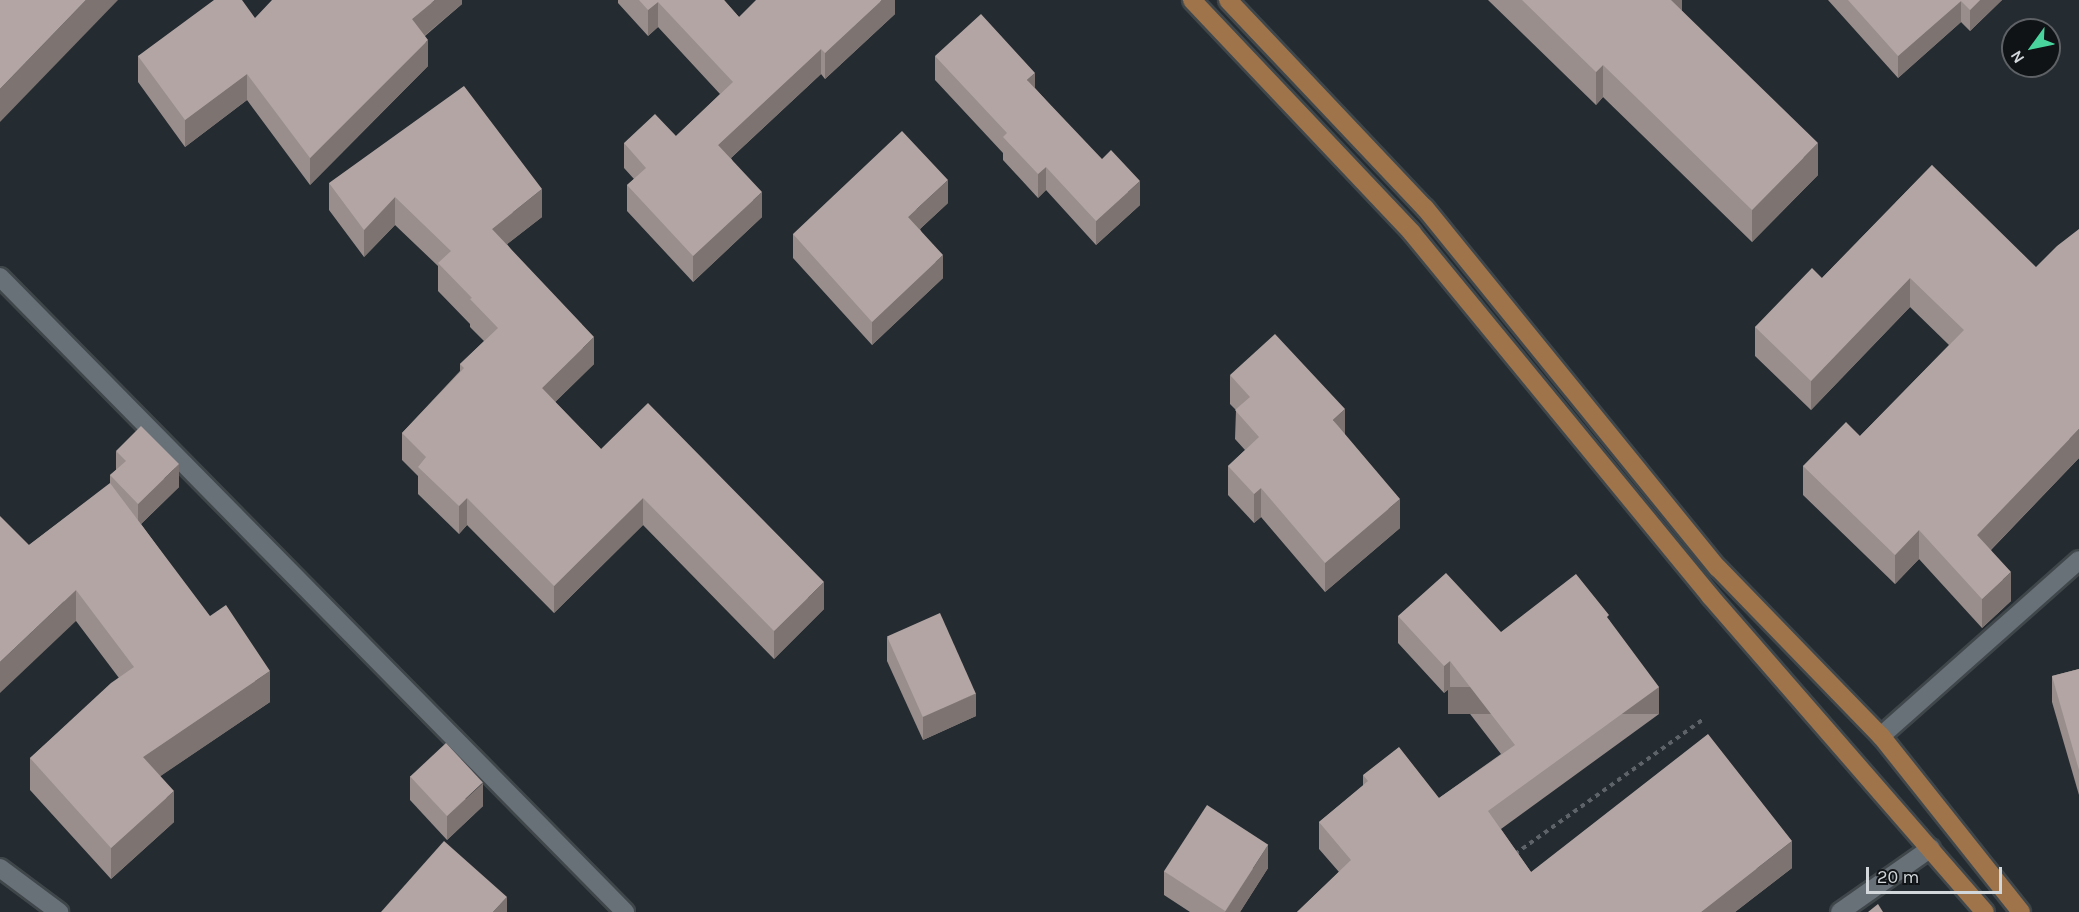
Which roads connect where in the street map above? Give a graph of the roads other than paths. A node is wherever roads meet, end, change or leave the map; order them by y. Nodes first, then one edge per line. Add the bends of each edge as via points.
1 (1192, 0) edge
2 (1228, 0) edge
3 (0, 277) edge
4 (2079, 560) edge
5 (1881, 736) junction
6 (1931, 848) junction
7 (0, 868) edge
8 (58, 912) edge
9 (625, 912) edge
10 (1840, 912) edge
11 (1985, 912) edge
12 (2021, 912) edge

1 - 6 main road via 1412,233 1710,596
2 - 5 main road via 1425,207 1718,568
3 - 9 street
4 - 5 street
5 - 12 main road
6 - 10 street
6 - 11 main road
7 - 8 street

